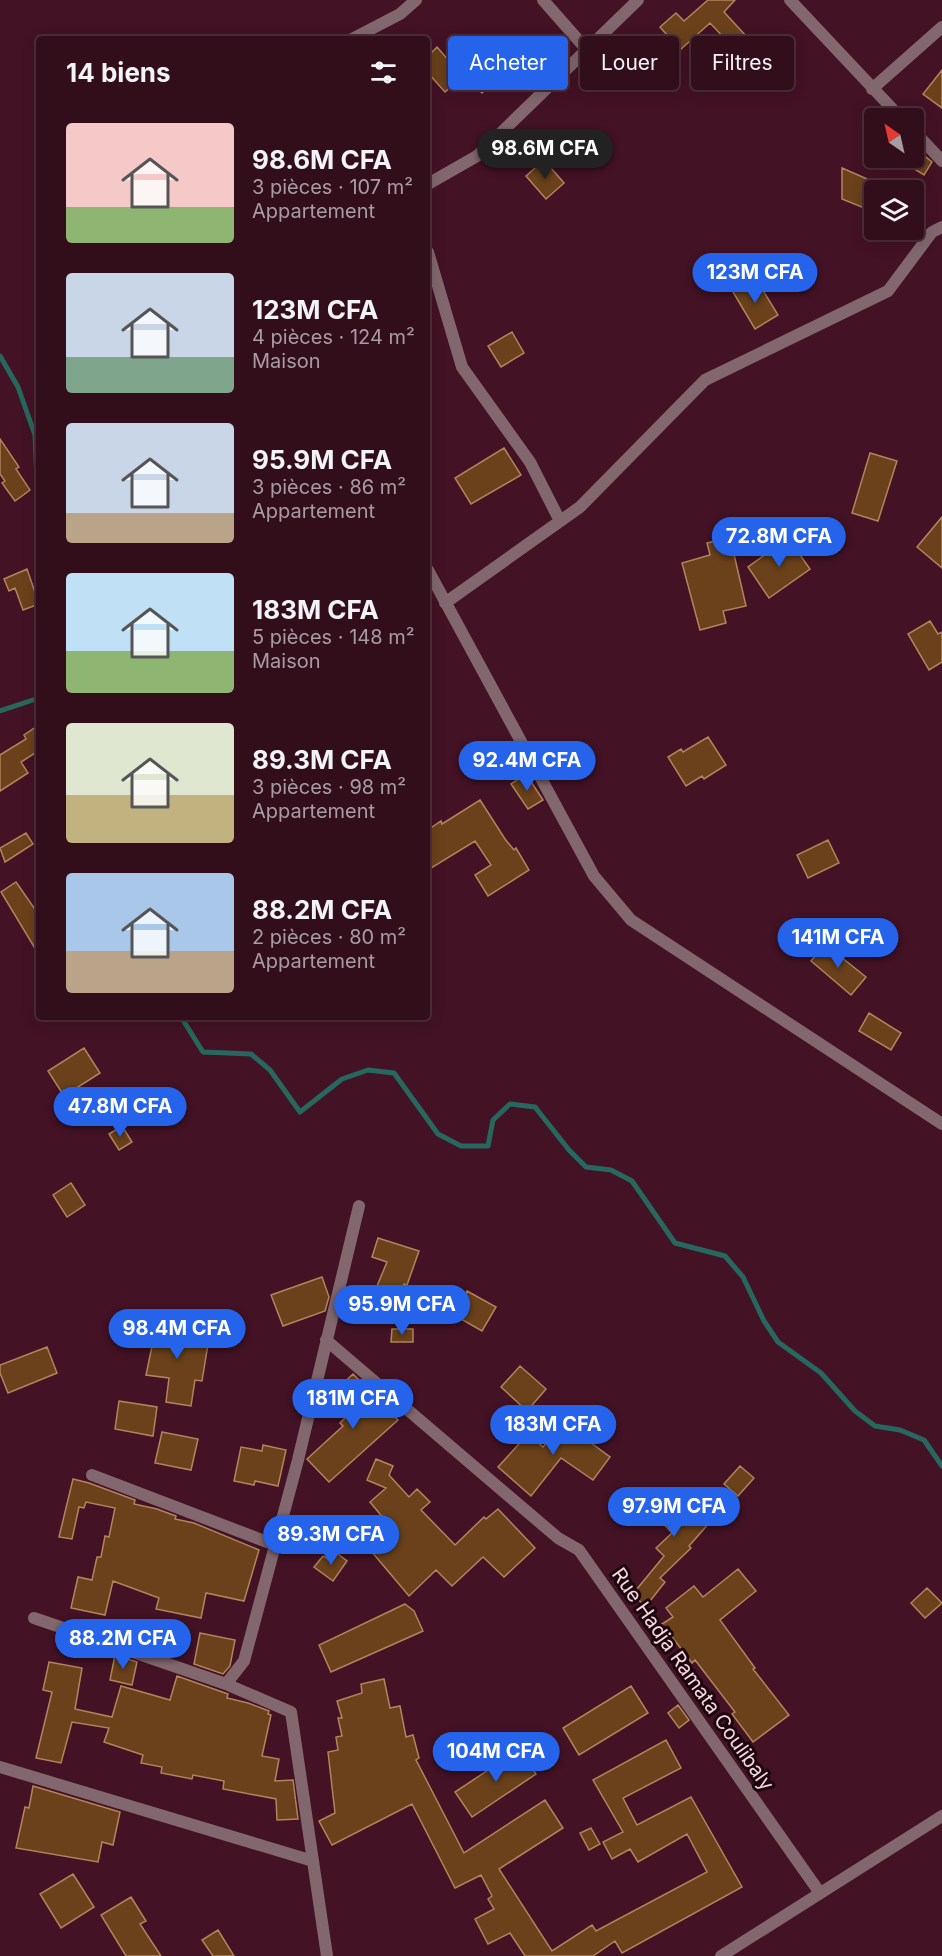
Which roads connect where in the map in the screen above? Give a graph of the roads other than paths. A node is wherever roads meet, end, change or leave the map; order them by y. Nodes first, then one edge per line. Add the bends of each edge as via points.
1 (416, 0) edge
2 (543, 0) edge
3 (638, 0) edge
4 (790, 0) edge
5 (942, 27) edge
6 (358, 36) edge
7 (601, 36) edge
8 (580, 42) edge
9 (580, 57) edge
10 (872, 89) junction
11 (891, 108) edge
12 (924, 141) edge
13 (942, 161) edge
14 (430, 183) edge
15 (942, 227) edge
16 (430, 259) edge
17 (560, 521) junction
18 (430, 574) edge
19 (445, 603) junction
20 (942, 1124) edge
21 (359, 1206) dead end
22 (326, 1340) junction
23 (92, 1475) dead end
24 (275, 1545) junction
25 (34, 1618) dead end
26 (226, 1684) junction
27 (0, 1767) edge
28 (942, 1816) edge
29 (313, 1861) junction
30 (820, 1893) junction
31 (327, 1956) edge
32 (721, 1956) edge

1 - 6 street via 400,14
2 - 8 street
3 - 7 street
4 - 10 street
5 - 10 street
9 - 14 street via 477,156
10 - 11 street
12 - 13 street
15 - 17 street via 932,232 888,291 705,380 579,507
16 - 17 street via 462,367 530,462
17 - 19 street
18 - 19 street
19 - 20 street via 594,876 631,920
21 - 22 street
22 - 24 street
22 - 30 street, Rue Hadja Ramata Coulibaly via 558,1538 579,1550
23 - 24 street
24 - 26 street via 244,1661
25 - 26 street
26 - 29 street via 291,1712
27 - 29 street
28 - 30 street
29 - 31 street
30 - 32 street

